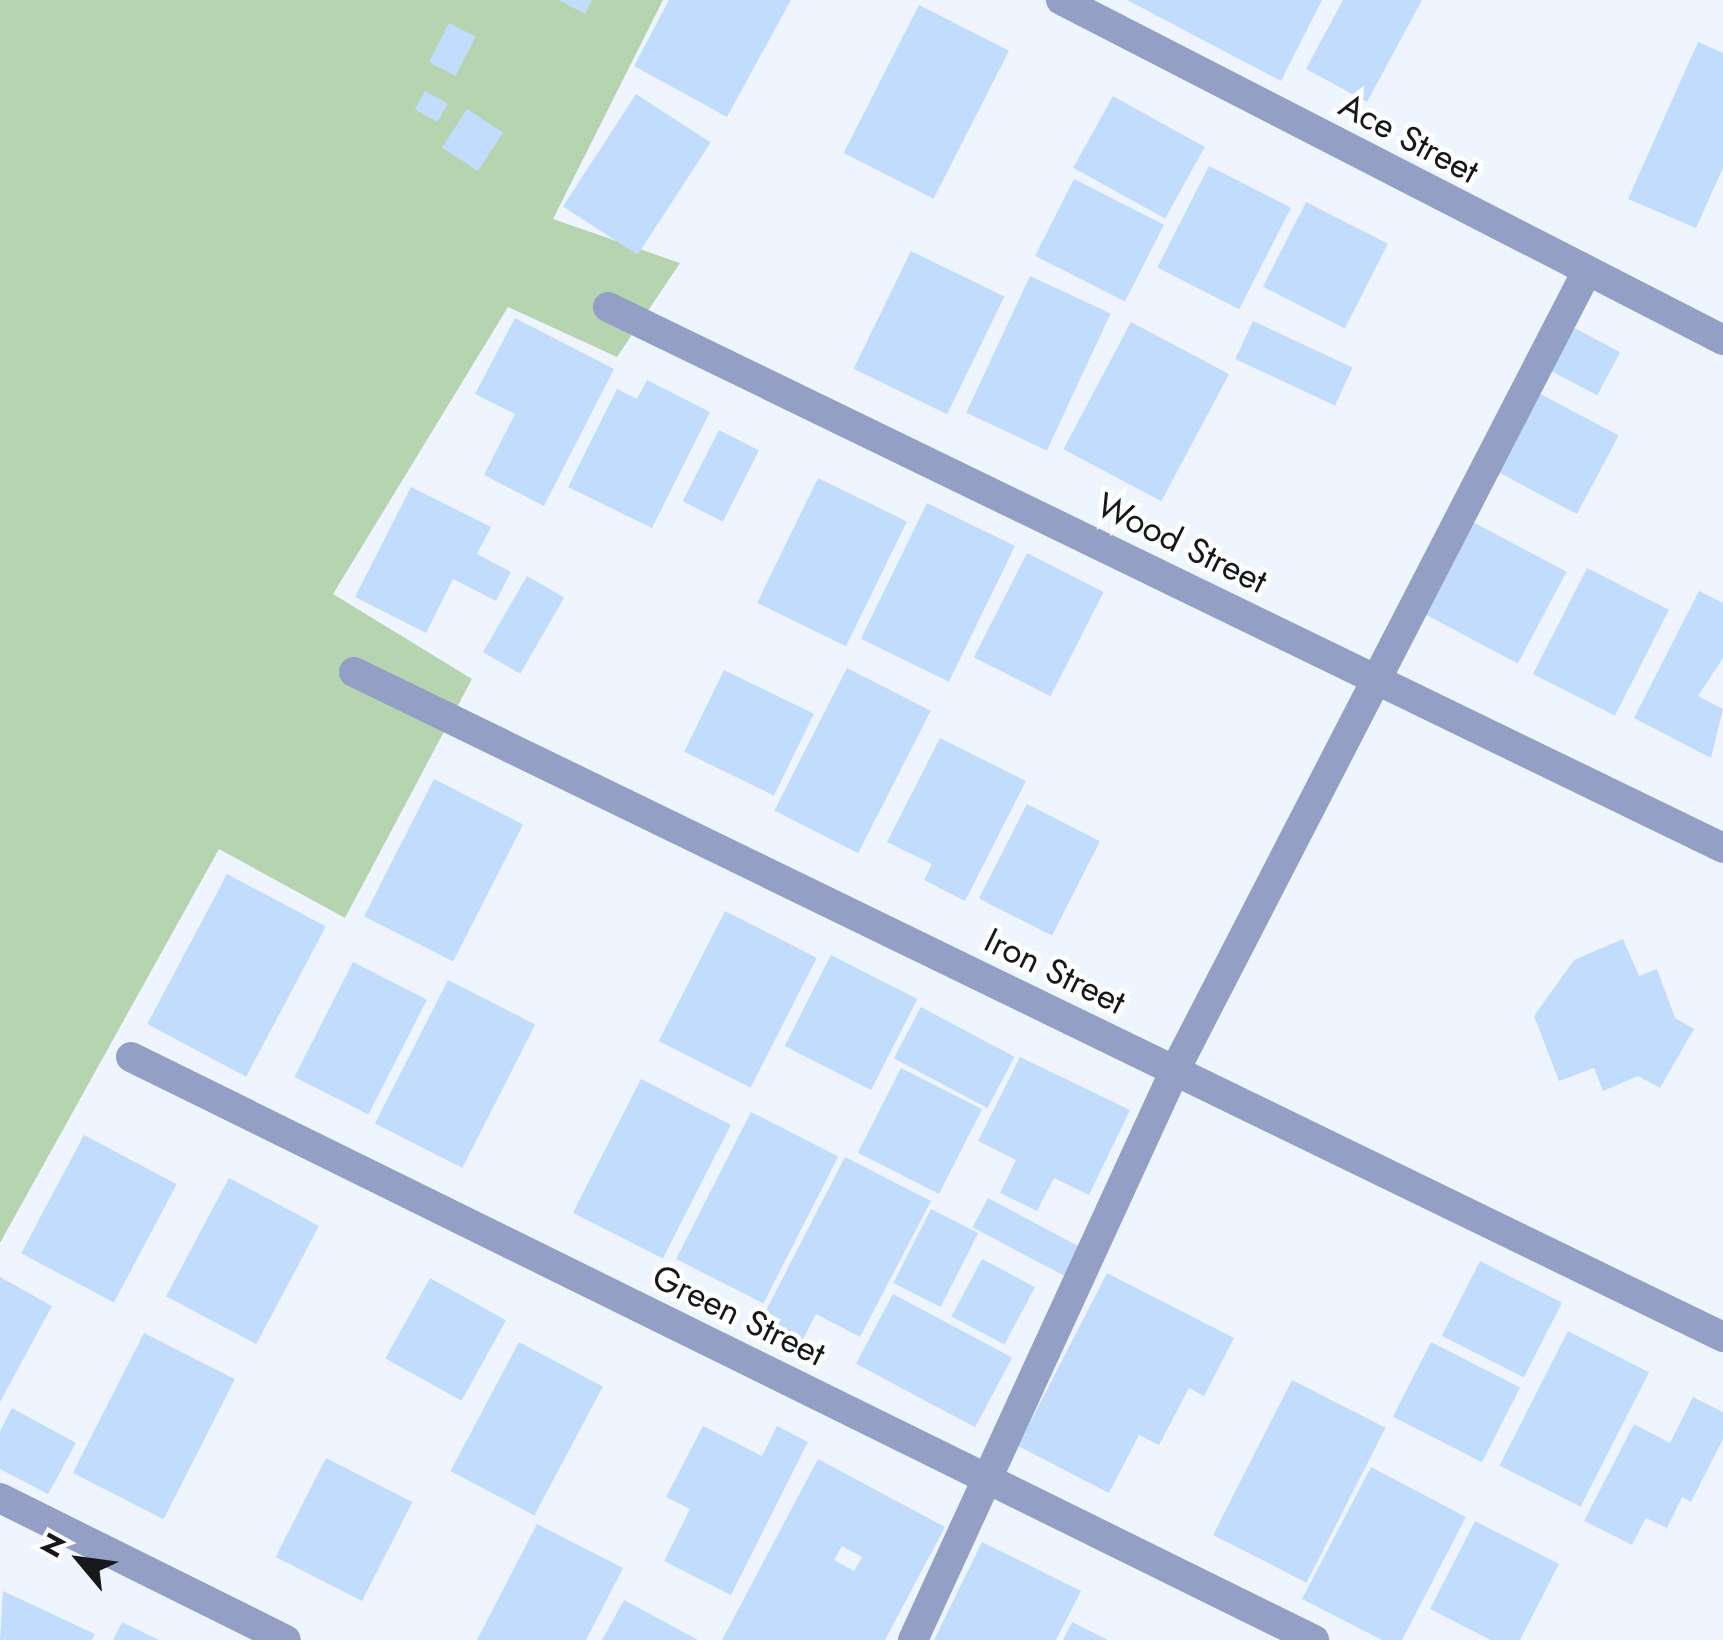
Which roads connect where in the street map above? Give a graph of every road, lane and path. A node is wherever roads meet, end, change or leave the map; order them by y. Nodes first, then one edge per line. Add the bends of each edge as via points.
1 (1061, 0) edge
2 (1586, 273) junction
3 (608, 308) dead end
4 (1723, 340) edge
5 (354, 672) dead end
6 (1370, 676) junction
7 (1723, 848) edge
8 (131, 1057) dead end
9 (1174, 1070) junction
10 (1723, 1337) edge
11 (991, 1482) junction
12 (0, 1498) edge
13 (286, 1640) edge
14 (912, 1640) edge
15 (1314, 1640) edge

1 - 2 street, Ace Street
2 - 4 street, Ace Street
2 - 6 street
3 - 6 street, Wood Street
5 - 9 street, Iron Street
6 - 7 street, Wood Street
6 - 9 street
8 - 11 street, Green Street
9 - 10 street, Iron Street
9 - 11 street
11 - 14 street
11 - 15 street, Green Street
12 - 13 street

